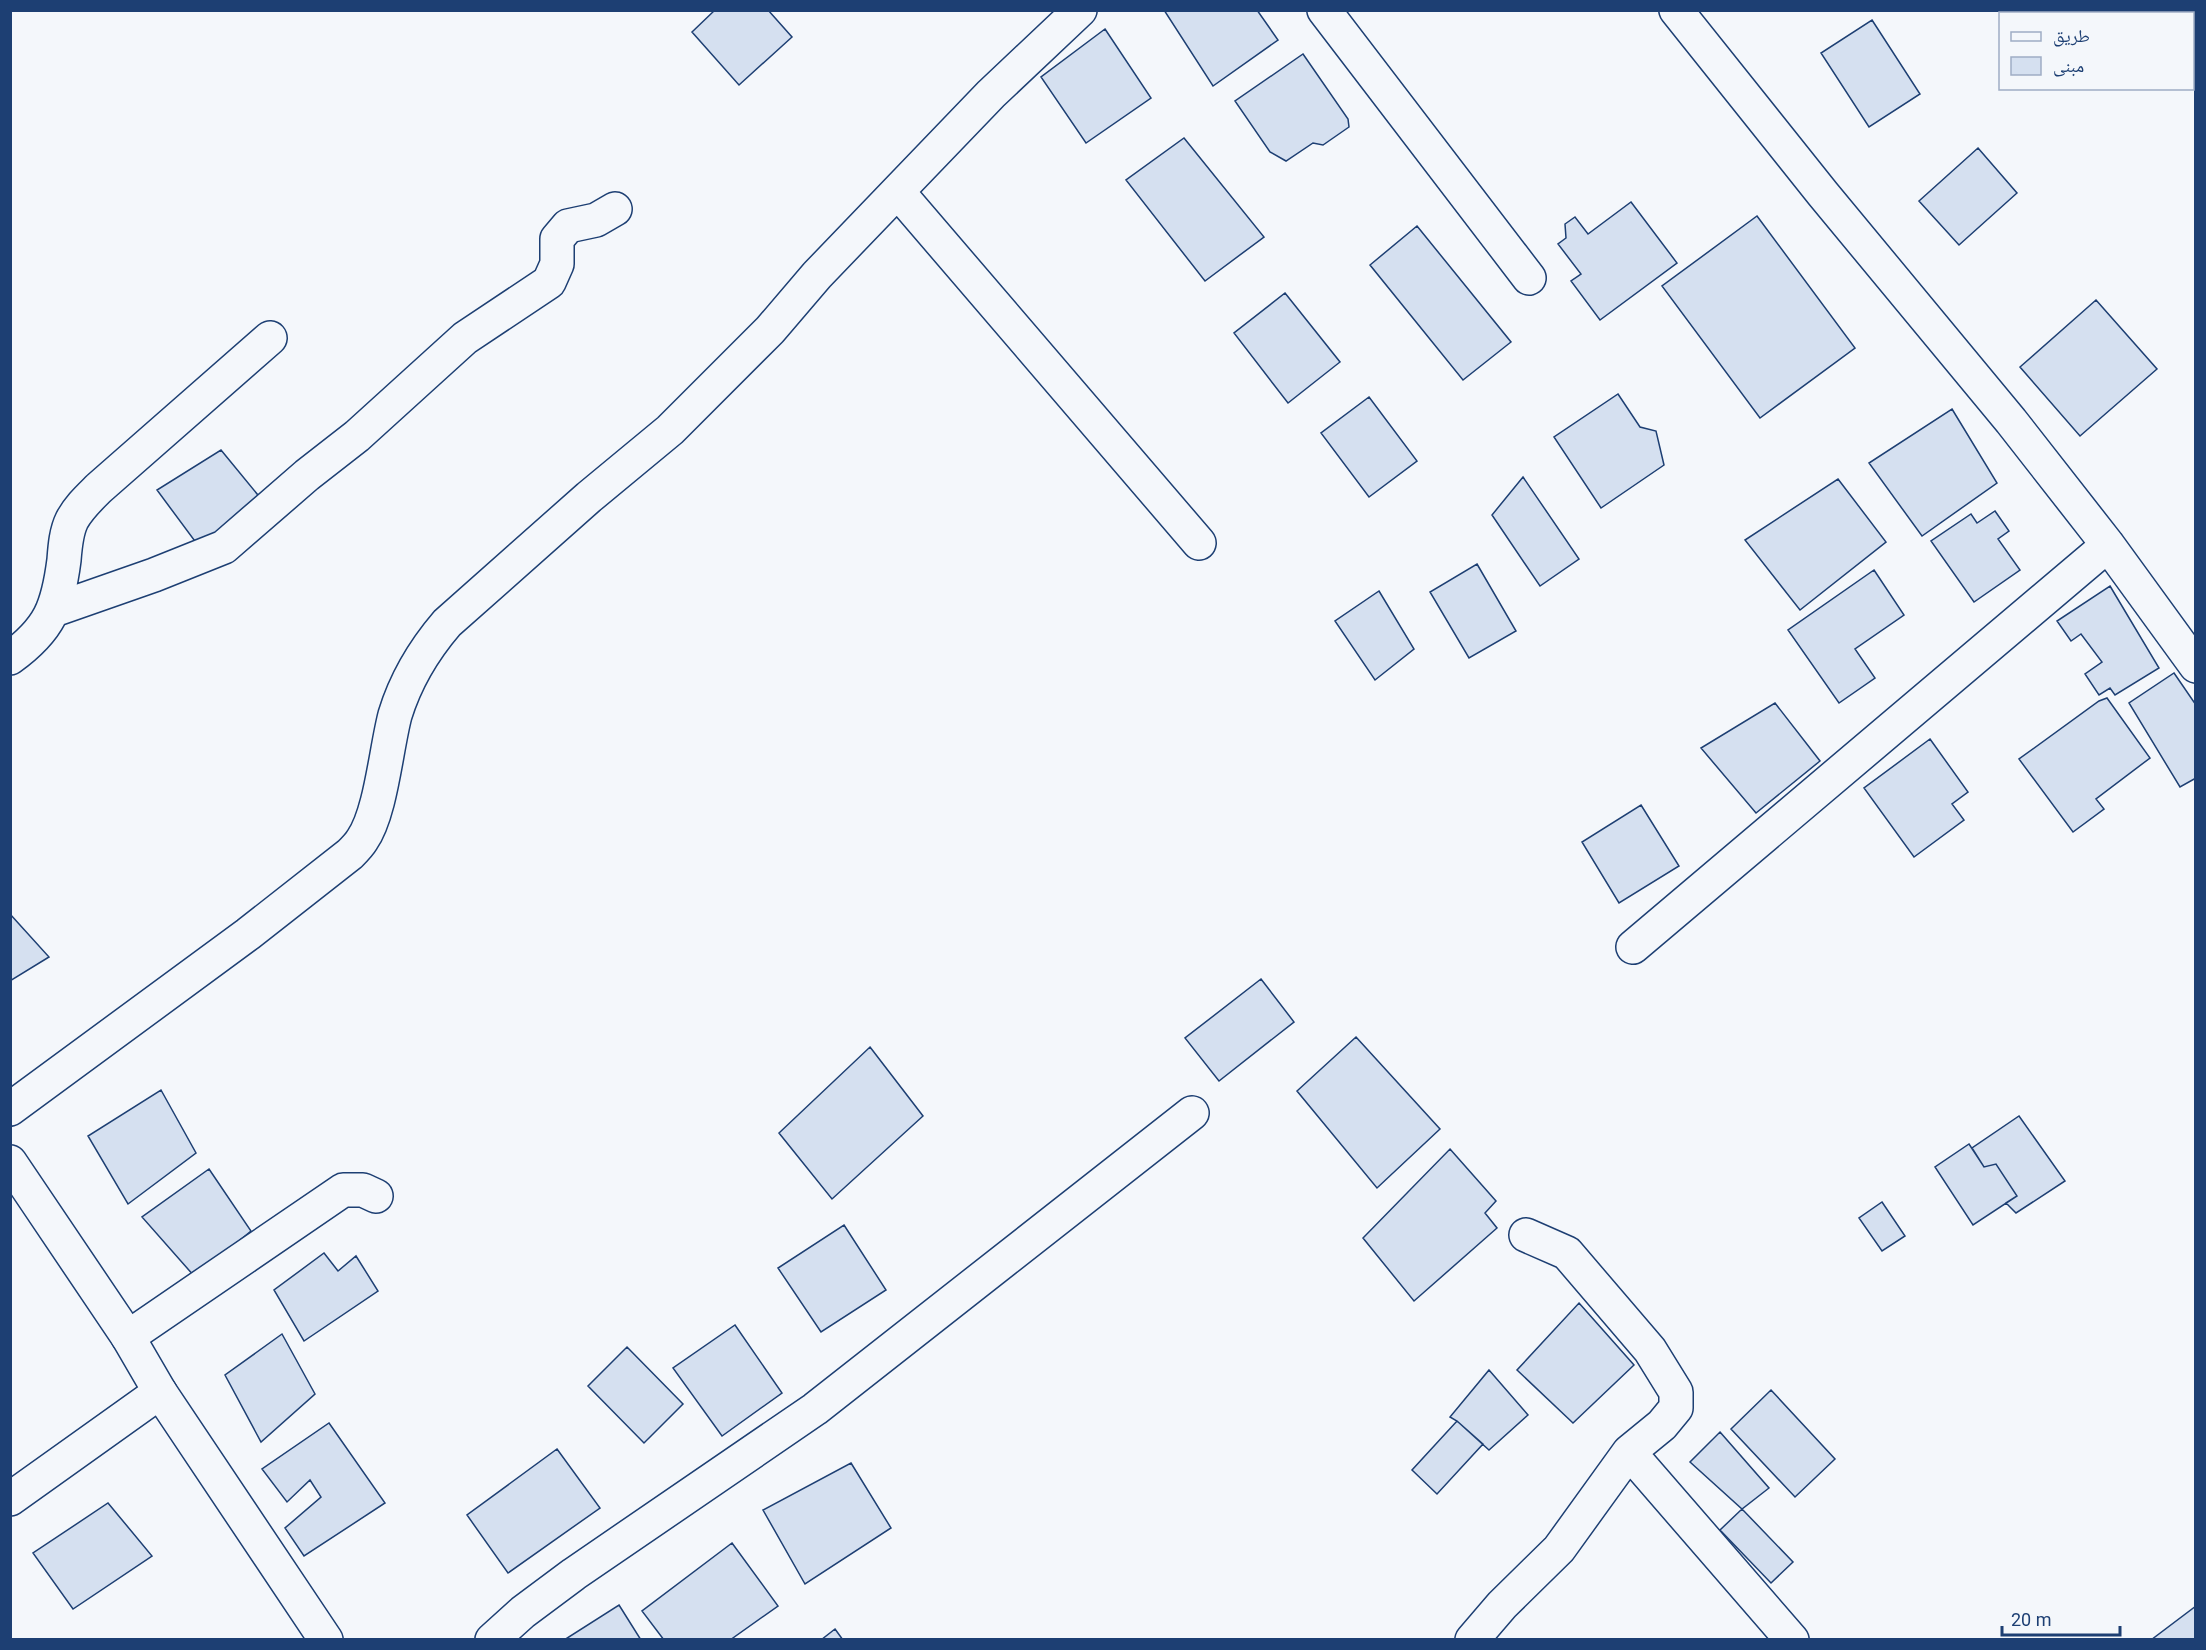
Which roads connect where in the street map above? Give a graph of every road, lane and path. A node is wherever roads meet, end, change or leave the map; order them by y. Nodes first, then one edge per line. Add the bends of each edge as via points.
1 (1324, 10) edge
2 (1676, 10) edge
3 (1077, 11) edge
4 (898, 192) junction
5 (615, 209) dead end
6 (1529, 278) dead end
7 (270, 338) dead end
8 (1198, 543) dead end
9 (2108, 544) junction
10 (54, 609) junction
11 (10, 657) edge
12 (2196, 666) edge
13 (1633, 947) dead end
14 (10, 1109) edge
15 (1192, 1113) dead end
16 (10, 1162) edge
17 (376, 1196) dead end
18 (1526, 1235) dead end
19 (128, 1337) junction
20 (160, 1392) junction
21 (1629, 1452) junction
22 (10, 1499) edge
23 (326, 1640) edge
24 (492, 1640) edge
25 (1472, 1640) edge
26 (1792, 1640) edge

1 - 6 street
2 - 9 street
3 - 4 street
4 - 8 street
4 - 14 street via 685,416 447,623 427,646 410,673 395,715 371,821 363,840 350,854 249,934
5 - 10 street via 568,226 556,239 556,264 549,282 465,338 357,436 224,547
7 - 10 street via 83,504 66,540
9 - 12 street
9 - 13 street
10 - 11 street via 41,629
15 - 24 street via 815,1409 574,1574
16 - 19 street
17 - 19 street via 363,1190 343,1190
18 - 21 street via 1567,1253 1650,1350 1676,1392 1676,1407 1662,1425
19 - 20 street
20 - 22 street
20 - 23 street
21 - 25 street via 1558,1549
21 - 26 street

